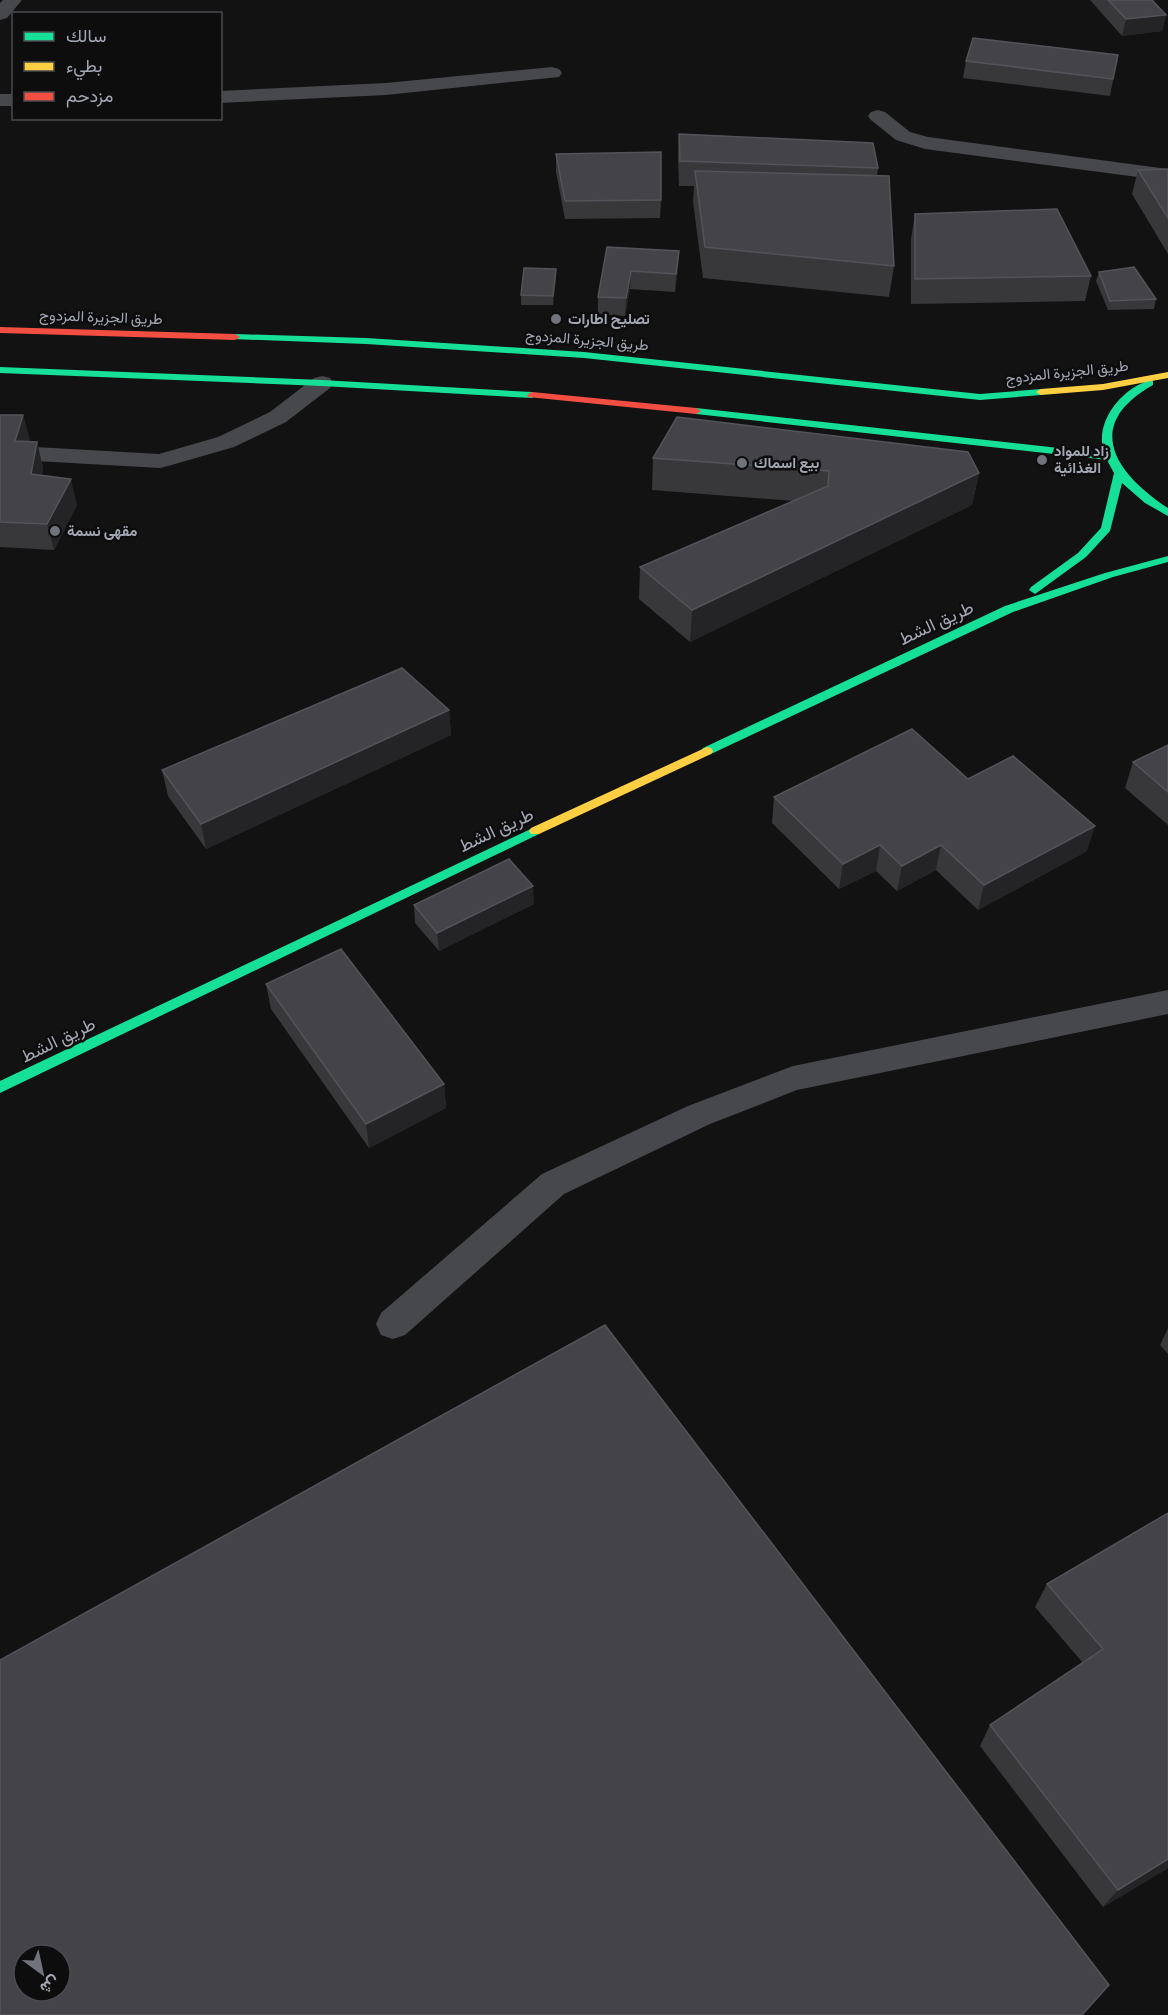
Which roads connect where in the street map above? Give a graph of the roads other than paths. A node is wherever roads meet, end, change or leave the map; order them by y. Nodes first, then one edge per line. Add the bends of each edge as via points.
1 (13, 0) edge
2 (0, 14) edge
3 (552, 73) dead end
4 (222, 97) edge
5 (878, 116) dead end
6 (1168, 175) edge
7 (0, 330) edge
8 (0, 370) edge
9 (1168, 376) edge
10 (322, 383) junction
11 (0, 452) edge
12 (1109, 457) junction
13 (1119, 474) junction
14 (1168, 513) edge
15 (1168, 559) edge
16 (1009, 609) junction
17 (1168, 1002) edge
18 (0, 1087) edge
19 (393, 1324) dead end

1 - 2 street
3 - 4 street via 458,84
5 - 6 street via 903,136 925,143
7 - 9 main road, طريق الجزيرة المزدوج via 366,341 502,350 980,397 1103,387
8 - 10 main road
9 - 12 main road via 1136,388 1115,408 1105,431
10 - 11 lane via 278,417 226,442 160,461
10 - 12 main road via 572,397
12 - 13 main road
13 - 14 main road via 1142,497
13 - 16 main road via 1106,530 1082,555
15 - 16 main road
16 - 18 main road, طريق الشط
17 - 19 lane via 793,1078 699,1115 553,1184

